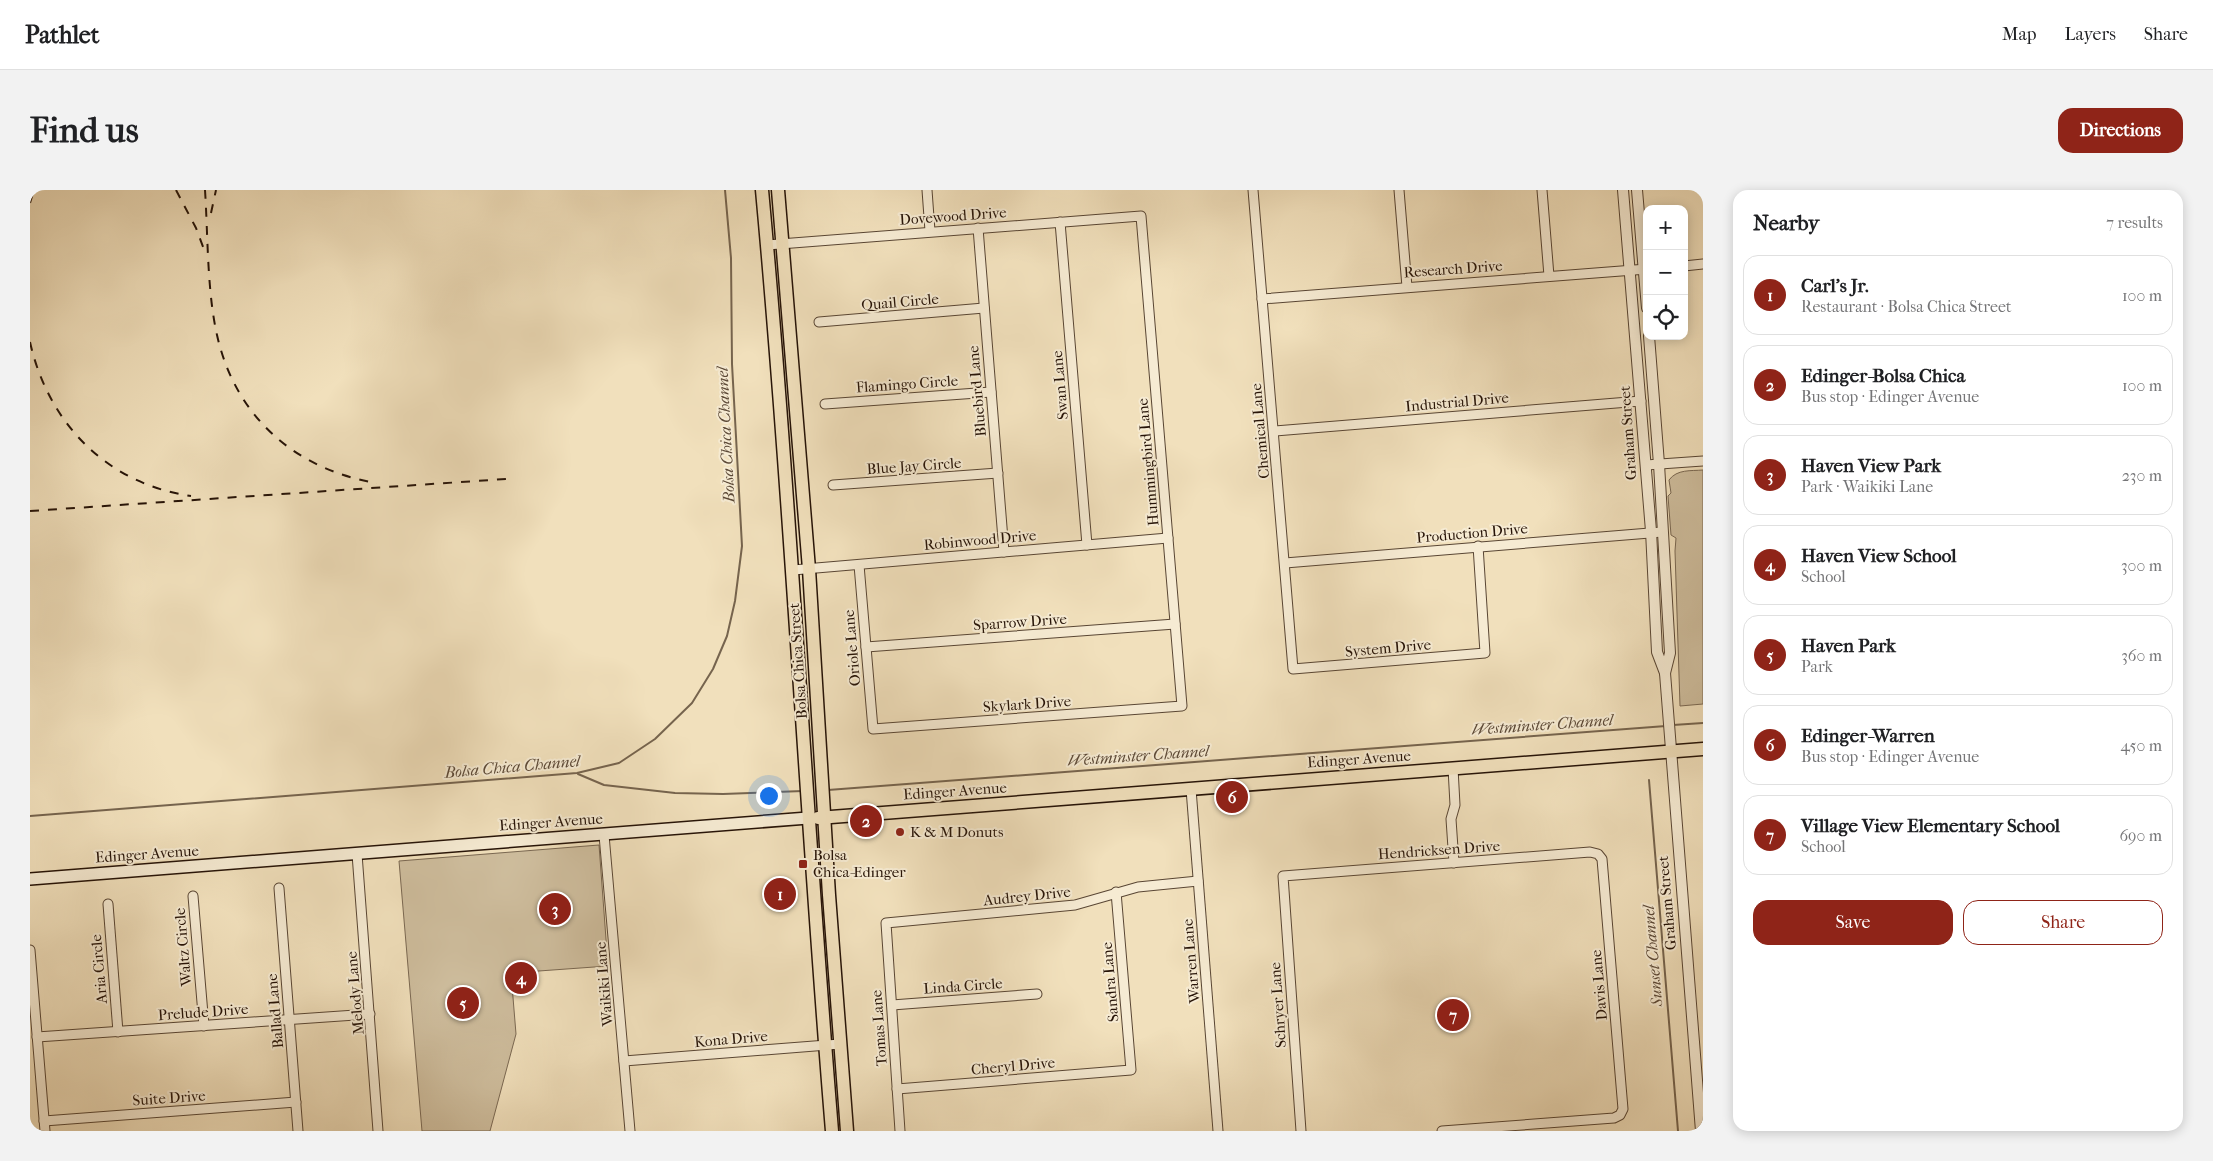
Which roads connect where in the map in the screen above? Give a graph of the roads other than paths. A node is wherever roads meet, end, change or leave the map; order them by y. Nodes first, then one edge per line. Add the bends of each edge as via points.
1 (762, 190) edge
2 (778, 190) edge
3 (927, 190) edge
4 (1253, 190) edge
5 (1399, 190) edge
6 (1542, 190) edge
7 (1624, 190) edge
8 (1637, 190) edge
9 (1141, 216) joint
10 (1060, 222) junction
11 (978, 228) junction
12 (930, 231) junction
13 (782, 244) junction
14 (767, 245) junction
15 (1643, 250) edge
16 (1703, 264) edge
17 (1688, 266) edge
18 (1643, 269) edge
19 (1630, 270) junction
20 (1549, 276) junction
21 (1407, 287) junction
22 (1262, 299) junction
23 (984, 308) junction
24 (819, 322) dead end
25 (1649, 340) edge
26 (991, 392) junction
27 (1641, 401) junction
28 (825, 404) dead end
29 (1275, 431) junction
30 (1703, 461) edge
31 (1659, 464) junction
32 (1646, 466) junction
33 (998, 474) junction
34 (833, 485) dead end
35 (1651, 531) junction
36 (1662, 532) junction
37 (1168, 538) junction
38 (1087, 545) junction
39 (1478, 546) junction
40 (1004, 552) junction
41 (1285, 563) junction
42 (859, 564) junction
43 (809, 569) junction
44 (793, 570) junction
45 (1175, 624) junction
46 (866, 648) junction
47 (1293, 669) joint
48 (1665, 673) junction
49 (1182, 706) joint
50 (873, 729) joint
51 (1671, 745) junction
52 (1703, 749) edge
53 (1453, 768) junction
54 (1191, 789) junction
55 (824, 817) junction
56 (808, 818) junction
57 (604, 835) junction
58 (357, 854) junction
59 (1598, 854) joint
60 (1454, 863) junction
61 (1283, 876) joint
62 (30, 879) edge
63 (1198, 881) junction
64 (279, 888) dead end
65 (1116, 892) junction
66 (193, 896) dead end
67 (108, 904) dead end
68 (886, 923) joint
69 (832, 930) junction
70 (815, 932) junction
71 (30, 950) edge
72 (1037, 994) dead end
73 (892, 1005) junction
74 (370, 1014) junction
75 (289, 1020) junction
76 (204, 1026) junction
77 (118, 1032) junction
78 (37, 1038) junction
79 (840, 1044) junction
80 (825, 1046) junction
81 (624, 1061) junction
82 (1131, 1070) joint
83 (897, 1089) junction
84 (296, 1102) junction
85 (45, 1126) edge
86 (298, 1131) edge
87 (378, 1131) edge
88 (630, 1131) edge
89 (832, 1131) edge
90 (848, 1131) edge
91 (900, 1131) edge
92 (1218, 1131) edge
93 (1301, 1131) edge
94 (1442, 1131) edge
95 (1701, 1131) edge

1 - 14 main road, Bolsa Chica Street
2 - 13 main road, Bolsa Chica Street
3 - 12 street
4 - 22 street, Chemical Lane
5 - 21 street
6 - 20 street
7 - 19 street, Graham Street
8 - 15 street
9 - 10 street, Dovewood Drive
9 - 37 street, Hummingbird Lane
10 - 11 street, Dovewood Drive
10 - 38 street, Swan Lane
11 - 12 street, Dovewood Drive
11 - 23 street, Bluebird Lane
12 - 13 street, Dovewood Drive
13 - 14 street, Dovewood Drive
13 - 43 main road, Bolsa Chica Street
14 - 44 main road, Bolsa Chica Street
16 - 17 street
18 - 19 street, Research Drive
19 - 20 street, Research Drive
19 - 27 street, Graham Street
20 - 21 street, Research Drive
21 - 22 street, Research Drive
22 - 29 street, Chemical Lane
23 - 24 street, Quail Circle
23 - 26 street, Bluebird Lane
25 - 31 street, Graham Street
26 - 28 street, Flamingo Circle
26 - 33 street, Bluebird Lane
27 - 29 street, Industrial Drive
27 - 32 street, Graham Street
29 - 41 street, Chemical Lane
30 - 31 street
31 - 32 street
31 - 36 street, Graham Street
32 - 35 street, Graham Street
33 - 34 street, Blue Jay Circle
33 - 40 street, Bluebird Lane
35 - 36 street, Production Drive
35 - 39 street, Production Drive
35 - 48 street, Graham Street via 1657,652
36 - 48 street, Graham Street via 1670,653
37 - 38 street, Robinwood Drive
37 - 45 street, Hummingbird Lane
38 - 40 street, Robinwood Drive
39 - 41 street, Production Drive
39 - 47 street, System Drive via 1485,653
40 - 42 street, Robinwood Drive
41 - 47 street, Chemical Lane
42 - 43 street, Robinwood Drive
42 - 46 street, Oriole Lane
43 - 44 street, Robinwood Drive
43 - 55 main road, Bolsa Chica Street
44 - 56 main road, Bolsa Chica Street
45 - 46 street, Sparrow Drive
45 - 49 street, Hummingbird Lane
46 - 50 street, Oriole Lane
48 - 51 street, Graham Street
49 - 50 street, Skylark Drive
51 - 52 main road, Edinger Avenue
51 - 53 main road, Edinger Avenue
51 - 95 street, Graham Street
53 - 54 main road, Edinger Avenue
53 - 60 street via 1455,805 1451,819
54 - 55 main road, Edinger Avenue
54 - 63 street, Warren Lane
55 - 56 main road, Edinger Avenue
55 - 69 main road, Bolsa Chica Street
56 - 57 main road, Edinger Avenue
56 - 70 main road, Bolsa Chica Street
57 - 58 main road, Edinger Avenue
57 - 81 street, Waikiki Lane
58 - 62 main road, Edinger Avenue
58 - 74 street, Melody Lane
59 - 60 street, Hendricksen Drive
59 - 94 street, Davis Lane via 1602,859 1623,1109 1620,1115
60 - 61 street, Hendricksen Drive
61 - 93 street, Schryer Lane
63 - 65 street, Audrey Drive
63 - 92 street, Warren Lane
64 - 75 street, Ballad Lane
65 - 68 street, Audrey Drive via 1076,905
65 - 82 street, Sandra Lane
66 - 76 street, Waltz Circle
67 - 77 street, Aria Circle
68 - 73 street, Tomas Lane
69 - 70 main road
69 - 79 main road, Bolsa Chica Street
70 - 80 main road, Bolsa Chica Street
71 - 78 street
72 - 73 street, Linda Circle
73 - 83 street, Tomas Lane
74 - 75 street, Prelude Drive
74 - 87 street, Melody Lane
75 - 76 street, Prelude Drive
75 - 84 street, Ballad Lane
76 - 77 street, Prelude Drive
77 - 78 street, Prelude Drive
78 - 85 street
79 - 80 street, Kona Drive
79 - 90 main road, Bolsa Chica Street
80 - 81 street, Kona Drive
80 - 89 main road, Bolsa Chica Street
81 - 88 street, Waikiki Lane
82 - 83 street, Cheryl Drive
83 - 91 street, Tomas Lane
84 - 85 street, Suite Drive
84 - 86 street, Ballad Lane

